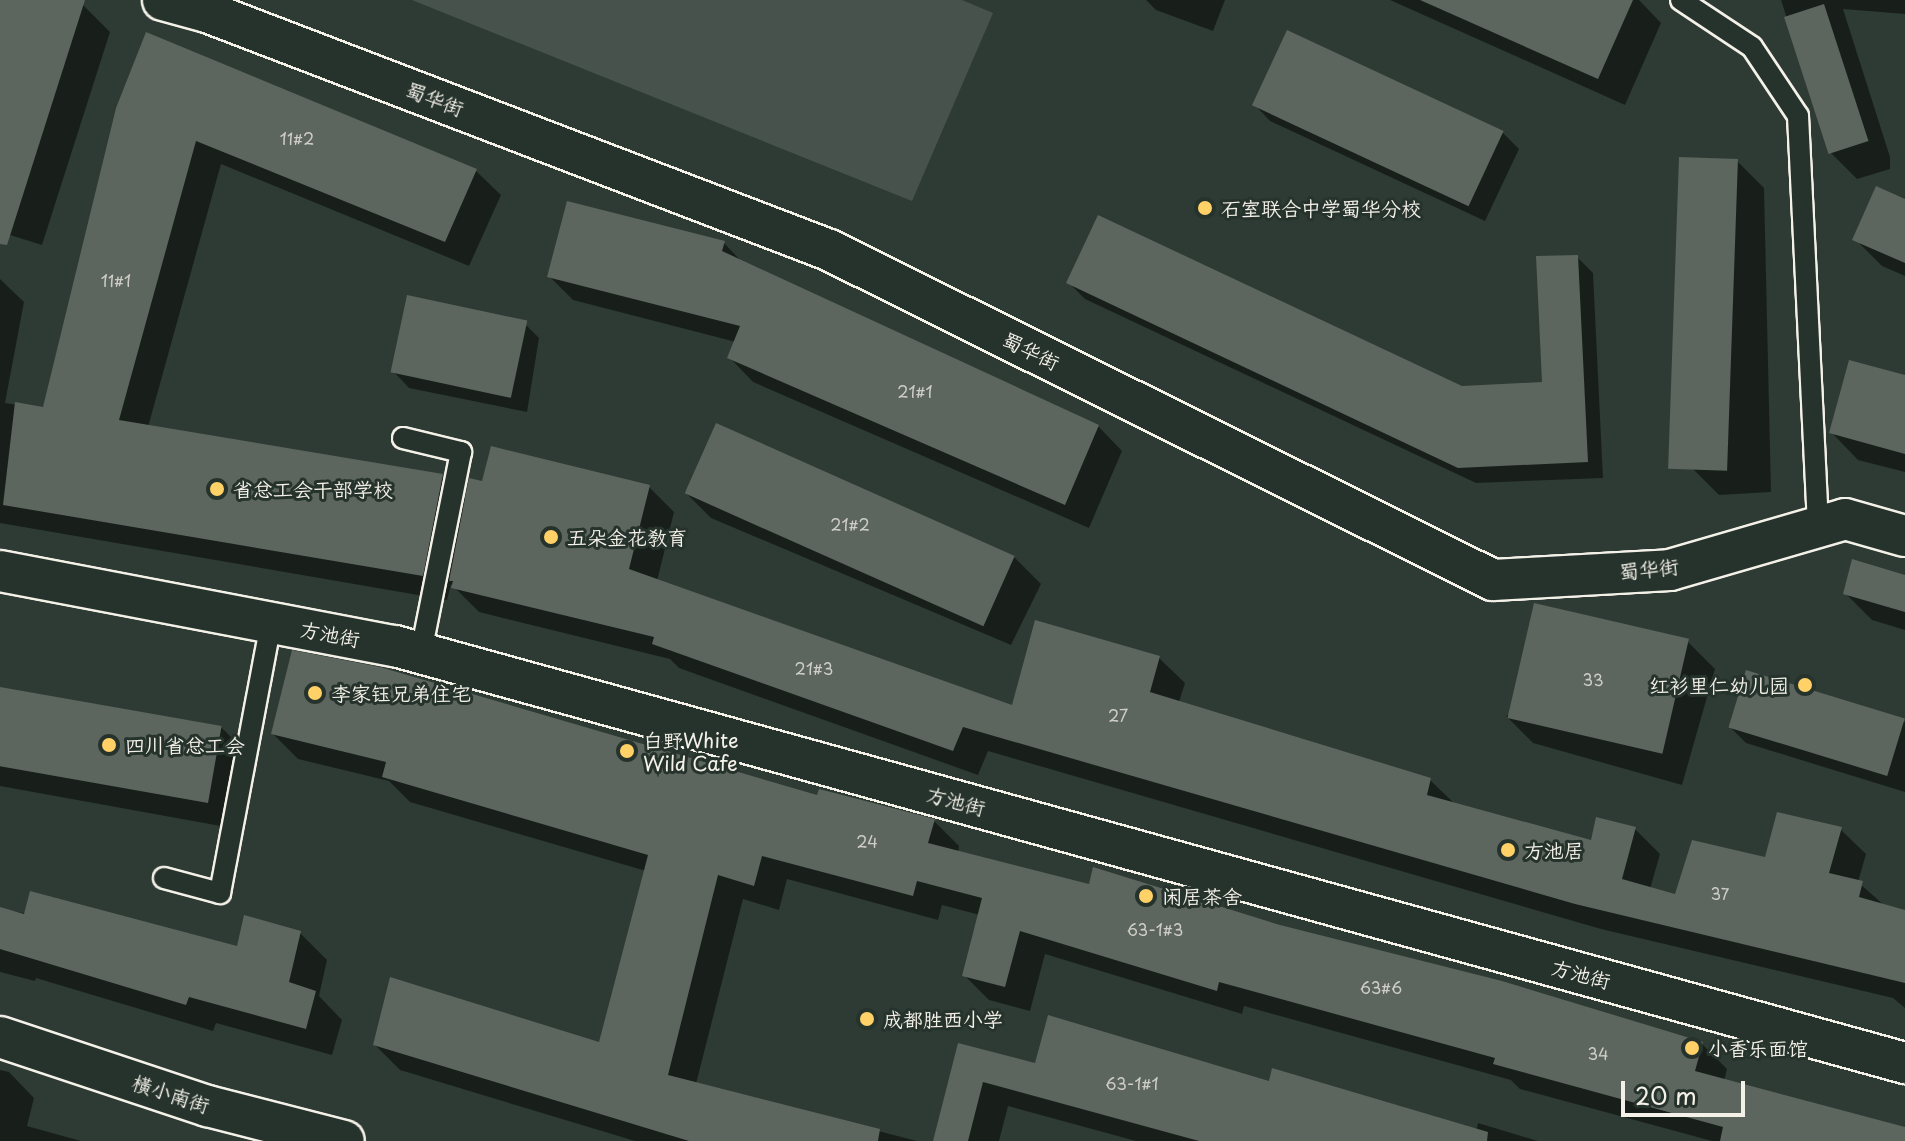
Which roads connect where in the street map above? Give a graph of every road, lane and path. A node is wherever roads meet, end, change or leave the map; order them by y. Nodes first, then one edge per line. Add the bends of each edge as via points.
1 (163, 0) edge
2 (1681, 0) edge
3 (403, 438) dead end
4 (1818, 526) junction
5 (1905, 536) edge
6 (0, 571) edge
7 (271, 622) junction
8 (421, 653) junction
9 (164, 878) dead end
10 (0, 1037) edge
11 (1905, 1063) edge
12 (344, 1141) edge

1 - 4 street, 蜀华街 via 207,12 829,250 1493,580 1670,570
2 - 4 lane via 1752,47 1798,116
3 - 8 lane via 461,452
4 - 5 street, 蜀华街 via 1845,519
6 - 7 street, 方池街
7 - 8 street, 方池街
7 - 9 lane via 220,893
8 - 11 street, 方池街
10 - 12 street, 横小南街 via 208,1106

